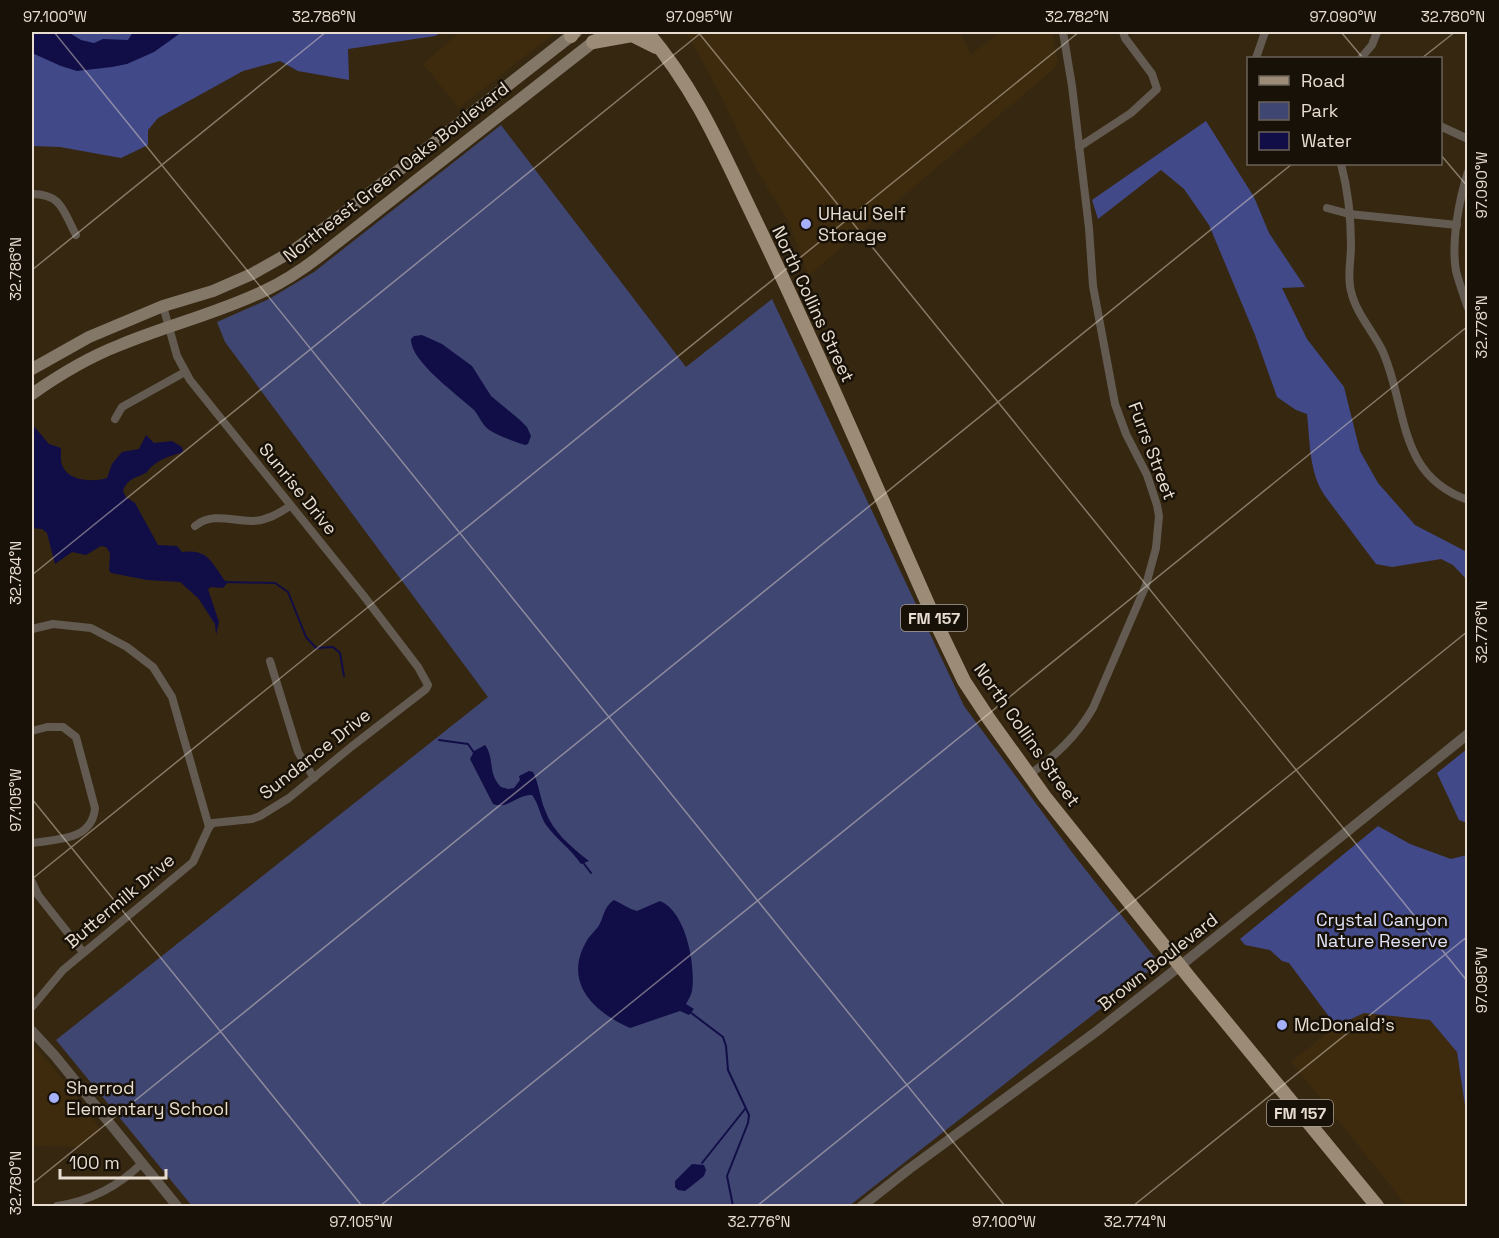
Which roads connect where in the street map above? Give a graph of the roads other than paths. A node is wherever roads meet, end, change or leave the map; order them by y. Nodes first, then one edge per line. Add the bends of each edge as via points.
1 (606, 32) edge
2 (647, 32) edge
3 (660, 32) edge
4 (1063, 32) edge
5 (1123, 32) edge
6 (1265, 32) edge
7 (1377, 32) edge
8 (573, 33) edge
9 (593, 42) junction
10 (663, 51) junction
11 (1256, 57) edge
12 (1362, 57) edge
13 (487, 100) junction
14 (499, 116) junction
15 (1442, 127) edge
16 (1467, 139) edge
17 (1079, 147) junction
18 (1341, 165) edge
19 (1467, 172) edge
20 (32, 194) edge
21 (1327, 208) dead end
22 (1349, 214) junction
23 (1457, 225) junction
24 (76, 235) dead end
25 (1464, 285) edge
26 (163, 306) junction
27 (1467, 308) edge
28 (168, 327) junction
29 (32, 369) edge
30 (185, 372) junction
31 (32, 394) edge
32 (115, 419) dead end
33 (1467, 500) edge
34 (290, 506) junction
35 (195, 526) dead end
36 (32, 629) edge
37 (270, 661) dead end
38 (428, 682) joint
39 (32, 731) edge
40 (1467, 734) edge
41 (1029, 775) junction
42 (314, 778) junction
43 (209, 827) junction
44 (32, 843) edge
45 (32, 882) edge
46 (83, 952) junction
47 (1180, 966) junction
48 (32, 1007) edge
49 (32, 1031) edge
50 (142, 1163) junction
51 (57, 1206) edge
52 (177, 1206) edge
53 (862, 1206) edge
54 (1377, 1206) edge

1 - 9 main road, Northeast Green Oaks Boulevard
2 - 10 main road, North Collins Street / FM 157
3 - 10 main road
4 - 17 street, Furrs Street
5 - 17 street via 1152,74 1157,89 1131,113
6 - 11 street
7 - 12 street
8 - 13 main road, Northeast Green Oaks Boulevard
9 - 10 main road via 632,35
9 - 14 main road, Northeast Green Oaks Boulevard
10 - 41 main road, North Collins Street / FM 157 via 698,102 778,267 964,681
13 - 14 main road
13 - 26 main road, Northeast Green Oaks Boulevard via 291,252 232,283
14 - 28 main road, Northeast Green Oaks Boulevard via 294,274 268,290
15 - 16 street
17 - 41 street, Furrs Street via 1093,286 1114,402 1157,505 1158,536 1146,585 1093,708 1070,741
18 - 22 street
19 - 23 street
20 - 24 street via 53,197
21 - 22 street
22 - 23 street
22 - 33 street via 1351,292 1382,351 1413,454 1441,487
23 - 25 street via 1456,271
25 - 27 street
26 - 28 street, Sunrise Drive
26 - 29 main road, Northeast Green Oaks Boulevard via 89,337
28 - 30 street, Sunrise Drive
28 - 31 main road, Northeast Green Oaks Boulevard via 118,346
30 - 32 street via 122,407
30 - 34 street, Sunrise Drive
34 - 35 street via 263,520 211,518
34 - 38 street, Sunrise Drive
36 - 43 street via 53,624 91,628 127,647 153,667 179,716
37 - 42 street via 298,752
38 - 42 street, Sundance Drive via 426,689
39 - 44 street via 53,726 76,737 95,808 89,825 77,836
40 - 47 street, Brown Boulevard
41 - 47 main road, North Collins Street / FM 157
42 - 43 street, Sundance Drive via 260,816 213,823
43 - 46 street, Buttermilk Drive via 193,862
45 - 46 street
46 - 48 street, Buttermilk Drive
47 - 53 street, Brown Boulevard
47 - 54 main road, North Collins Street / FM 157
49 - 50 street
50 - 51 street via 107,1189
50 - 52 street

